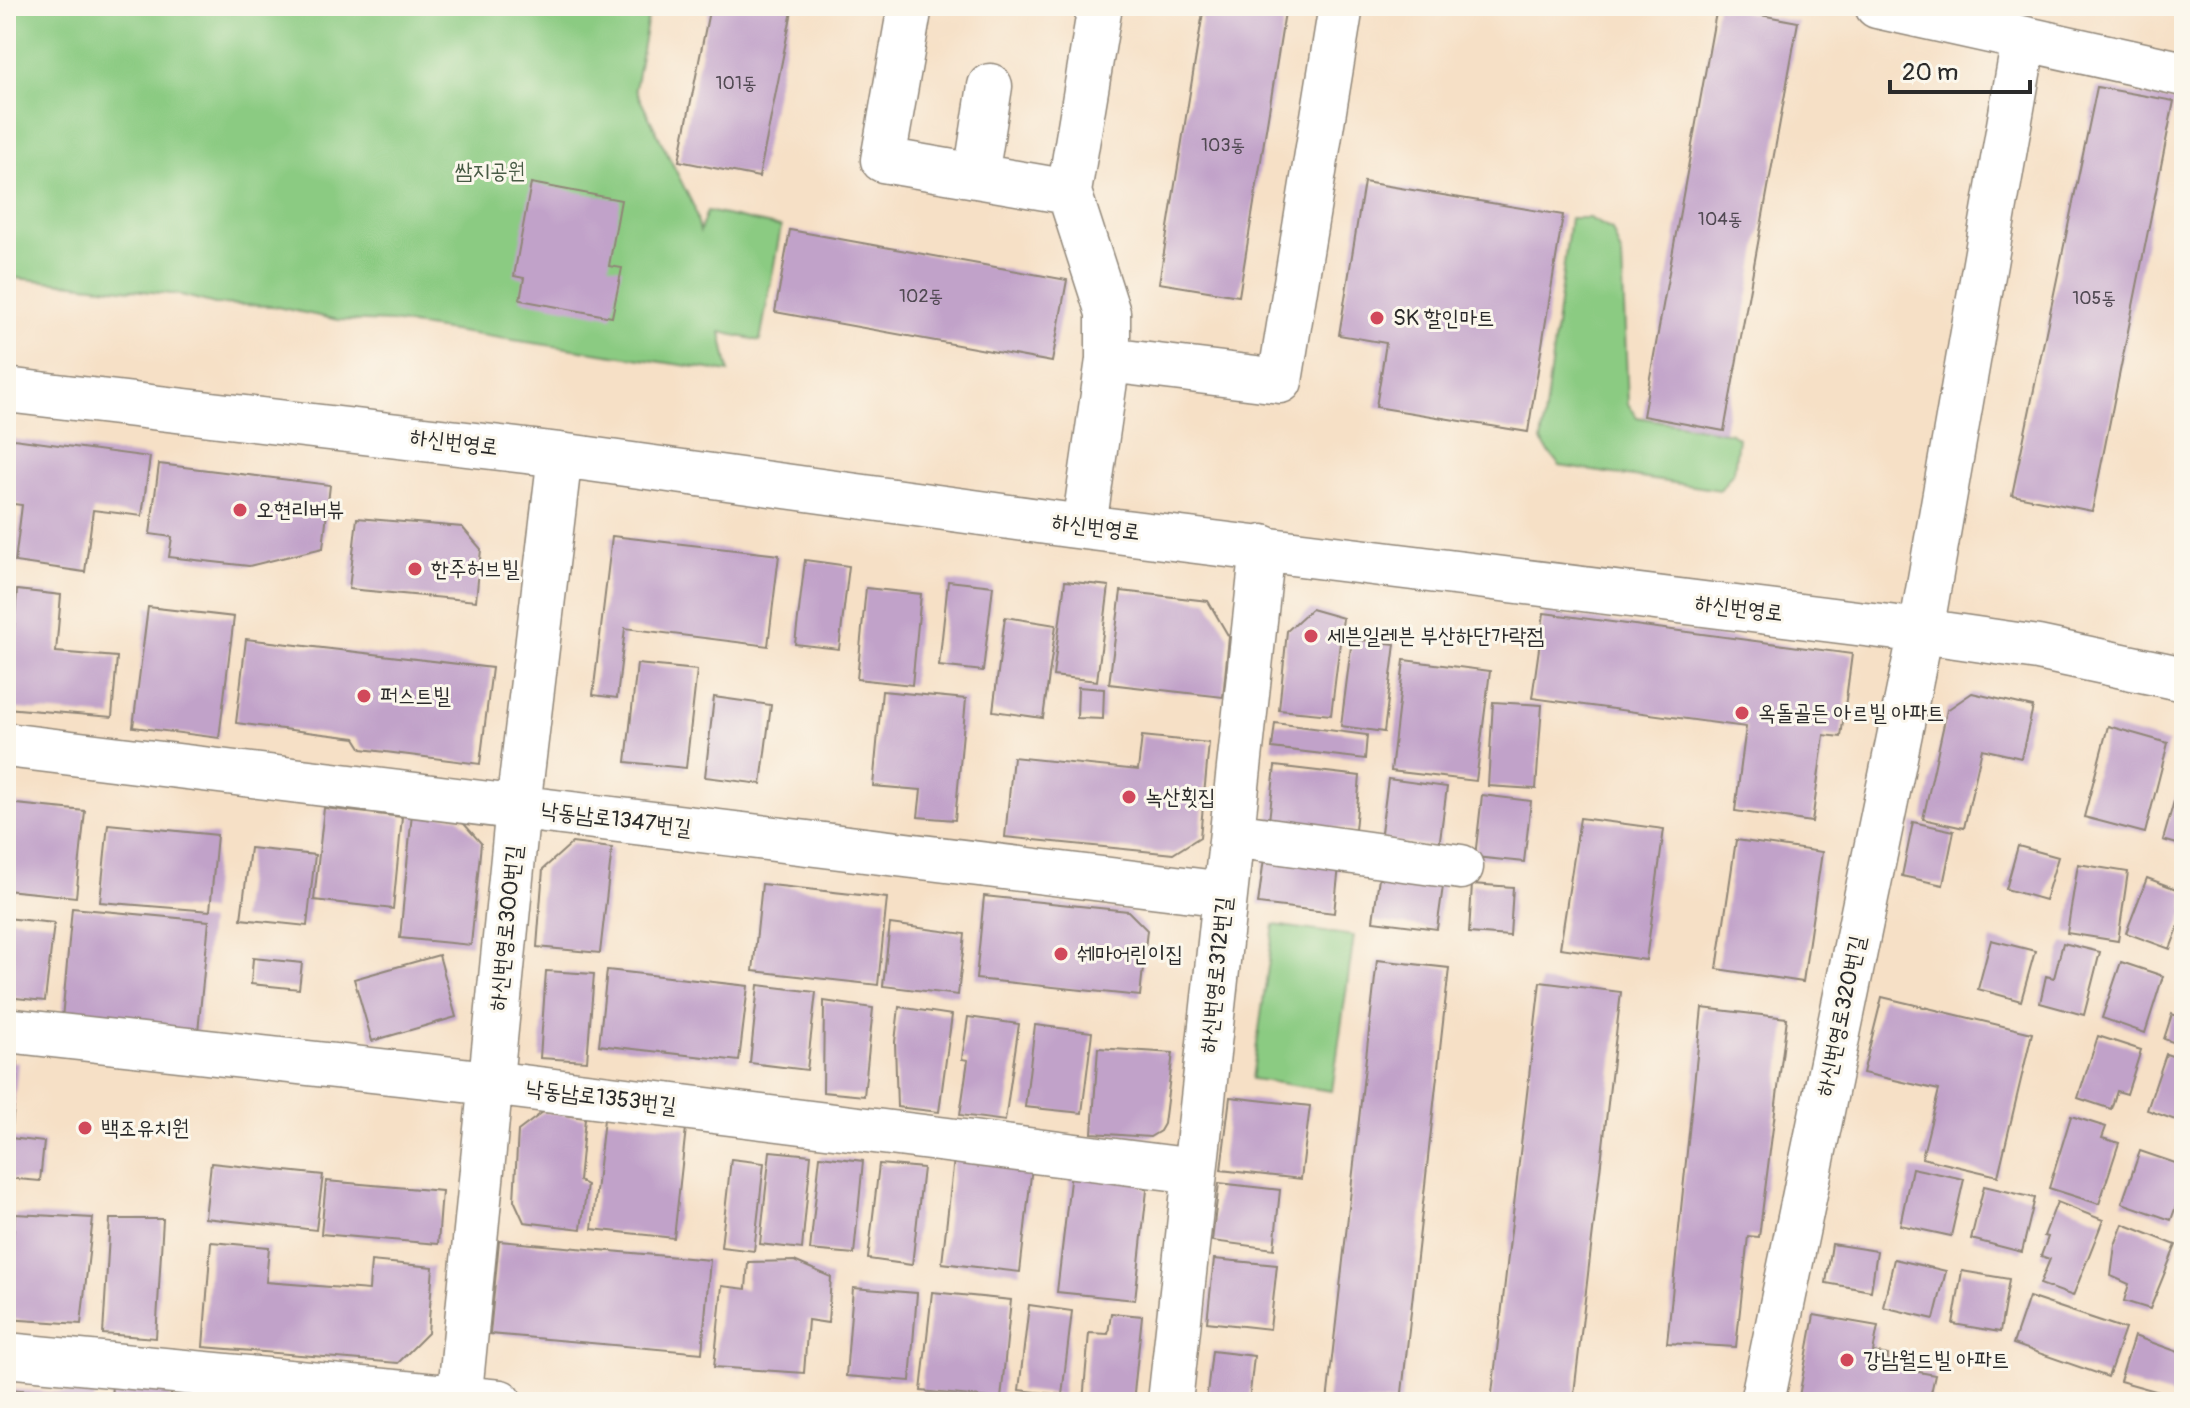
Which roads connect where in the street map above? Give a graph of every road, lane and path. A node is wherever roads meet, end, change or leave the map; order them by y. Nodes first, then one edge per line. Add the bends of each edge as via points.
1 (910, 6) edge
2 (1100, 6) edge
3 (1341, 6) edge
4 (1877, 6) edge
5 (2024, 39) junction
6 (2184, 74) edge
7 (990, 86) dead end
8 (976, 176) junction
9 (1069, 192) junction
10 (1108, 360) junction
11 (6, 390) edge
12 (560, 455) junction
13 (1084, 526) junction
14 (1263, 547) junction
15 (1921, 631) junction
16 (2184, 679) edge
17 (6, 745) edge
18 (518, 807) junction
19 (1232, 835) junction
20 (1461, 867) dead end
21 (1225, 894) junction
22 (6, 1030) edge
23 (490, 1083) junction
24 (1195, 1171) junction
25 (6, 1355) edge
26 (473, 1401) edge
27 (1170, 1402) edge
28 (1762, 1402) edge

1 - 8 street via 883,160
2 - 9 street
3 - 10 street via 1280,381
4 - 5 street
5 - 6 street
5 - 15 street, 하신번영로320번길
7 - 8 street
8 - 9 street
9 - 10 street via 1108,313
10 - 13 street
11 - 12 street, 하신번영로
12 - 13 street, 하신번영로
12 - 18 street, 하신번영로300번길
13 - 14 street, 하신번영로
14 - 15 street, 하신번영로
14 - 19 street, 하신번영로312번길
15 - 16 street, 하신번영로 via 2038,648
15 - 28 street, 하신번영로320번길
17 - 18 street, 낙동남로1347번길
18 - 21 street, 낙동남로1347번길
18 - 23 street, 하신번영로300번길
19 - 20 street
19 - 21 street, 하신번영로312번길
21 - 24 street, 하신번영로312번길
22 - 23 street, 낙동남로1353번길
23 - 24 street, 낙동남로1353번길
23 - 26 street, 하신번영로300번길
24 - 27 street, 하신번영로312번길
25 - 26 street

